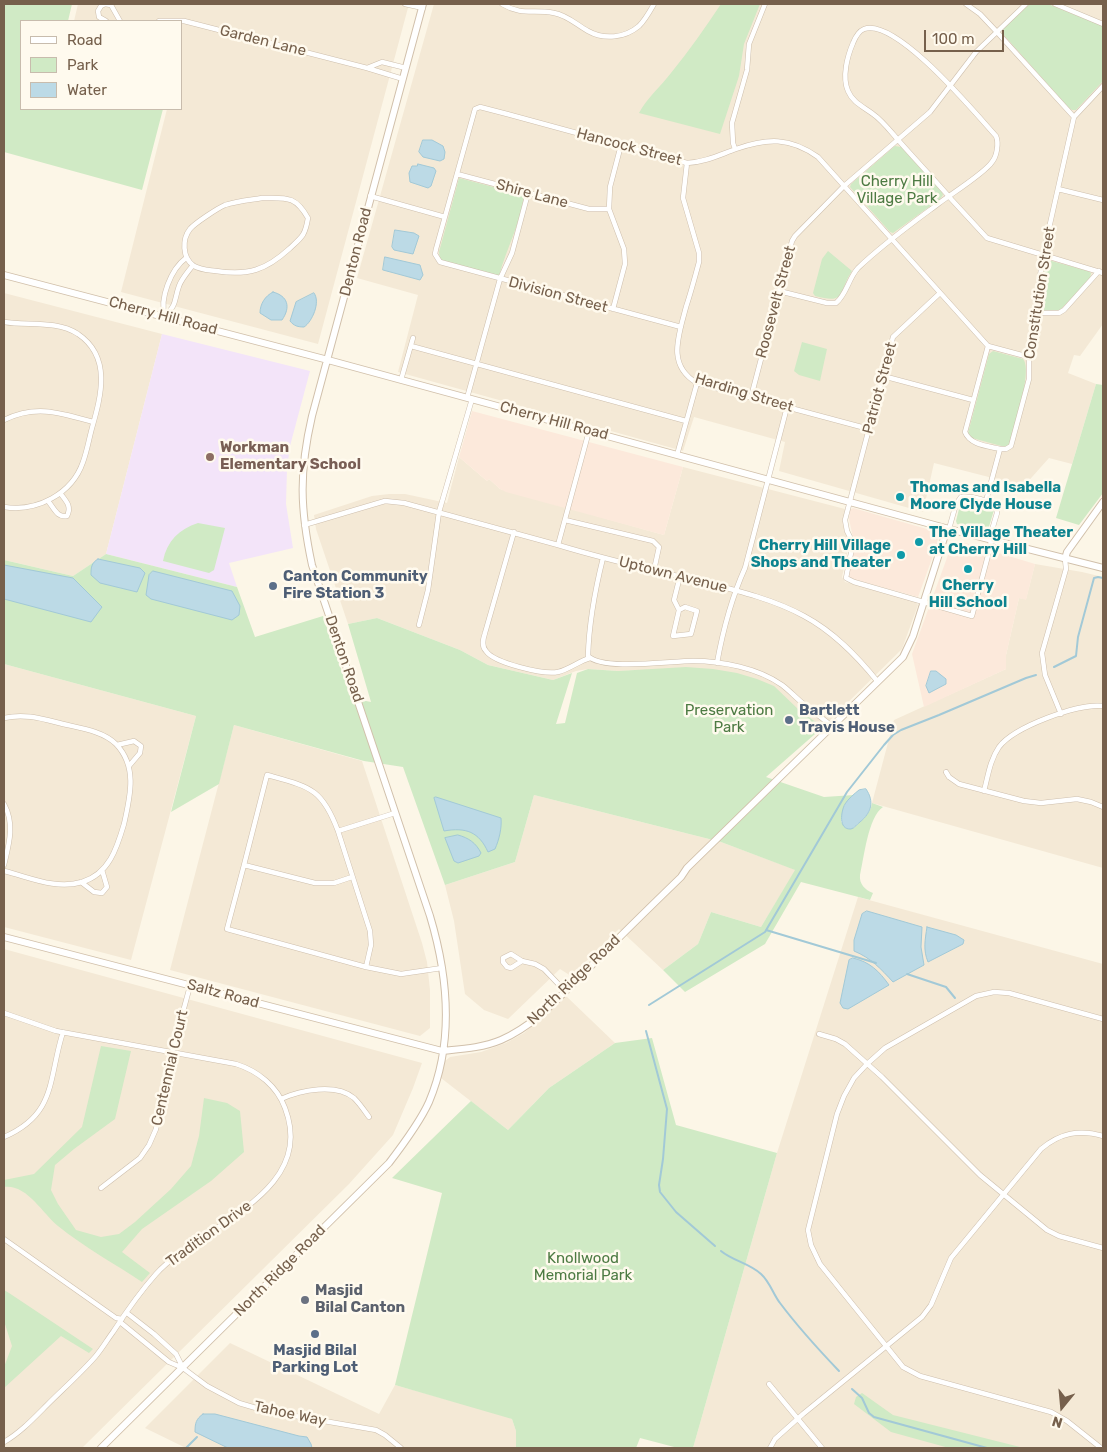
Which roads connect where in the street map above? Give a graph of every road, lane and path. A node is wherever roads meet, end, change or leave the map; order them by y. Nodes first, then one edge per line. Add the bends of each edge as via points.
1 (405, 4) edge
2 (502, 4) edge
3 (654, 4) edge
4 (765, 4) edge
5 (966, 4) edge
6 (1026, 4) edge
7 (1055, 4) edge
8 (423, 6) edge
9 (104, 20) edge
10 (119, 20) edge
11 (182, 21) edge
12 (1103, 24) edge
13 (996, 31) junction
14 (367, 68) junction
15 (406, 68) junction
16 (403, 80) junction
17 (950, 86) junction
18 (1102, 89) edge
19 (1074, 117) junction
20 (898, 140) junction
21 (621, 145) junction
22 (735, 149) junction
23 (687, 163) junction
24 (457, 174) junction
25 (844, 186) junction
26 (1058, 189) junction
27 (528, 193) junction
28 (370, 196) junction
29 (948, 196) junction
30 (1103, 200) edge
31 (609, 209) junction
32 (445, 217) junction
33 (891, 239) junction
34 (1043, 255) junction
35 (186, 258) junction
36 (437, 258) joint
37 (193, 265) junction
38 (1101, 272) edge
39 (4, 275) edge
40 (500, 279) junction
41 (779, 291) junction
42 (940, 293) junction
43 (613, 309) junction
44 (1036, 313) junction
45 (165, 316) junction
46 (4, 322) edge
47 (681, 327) junction
48 (413, 338) dead end
49 (411, 346) junction
50 (988, 346) junction
51 (1029, 357) junction
52 (328, 360) junction
53 (478, 364) junction
54 (883, 376) junction
55 (401, 380) junction
56 (698, 383) junction
57 (751, 397) junction
58 (470, 398) junction
59 (973, 400) junction
60 (787, 407) junction
61 (4, 420) edge
62 (686, 421) junction
63 (94, 422) junction
64 (869, 429) junction
65 (589, 431) junction
66 (1000, 449) junction
67 (677, 455) junction
68 (768, 480) junction
69 (60, 493) junction
70 (48, 501) junction
71 (986, 501) junction
72 (850, 502) junction
73 (1103, 502) edge
74 (4, 507) edge
75 (439, 512) junction
76 (565, 520) junction
77 (304, 525) junction
78 (949, 529) junction
79 (514, 532) junction
80 (991, 540) junction
81 (558, 545) junction
82 (603, 558) junction
83 (1065, 559) junction
84 (1103, 568) edge
85 (654, 570) junction
86 (680, 576) junction
87 (735, 590) junction
88 (924, 602) junction
89 (678, 610) junction
90 (419, 625) dead end
91 (590, 658) junction
92 (717, 663) junction
93 (878, 682) junction
94 (1103, 706) edge
95 (1061, 714) junction
96 (4, 718) edge
97 (832, 726) junction
98 (117, 745) junction
99 (129, 766) junction
100 (946, 772) dead end
101 (984, 791) junction
102 (4, 804) edge
103 (1103, 807) edge
104 (395, 813) junction
105 (338, 831) junction
106 (4, 865) edge
107 (244, 865) junction
108 (102, 870) junction
109 (4, 871) edge
110 (352, 877) junction
111 (82, 882) junction
112 (4, 937) edge
113 (522, 961) dead end
114 (366, 966) junction
115 (442, 968) junction
116 (190, 986) junction
117 (565, 990) junction
118 (4, 1013) edge
119 (1103, 1019) edge
120 (63, 1032) junction
121 (819, 1034) dead end
122 (442, 1050) junction
123 (172, 1052) junction
124 (867, 1064) junction
125 (281, 1098) junction
126 (369, 1117) dead end
127 (1103, 1136) edge
128 (4, 1138) edge
129 (102, 1188) dead end
130 (1003, 1194) junction
131 (4, 1240) edge
132 (1103, 1248) edge
133 (127, 1313) junction
134 (121, 1321) junction
135 (886, 1347) junction
136 (183, 1368) junction
137 (769, 1384) dead end
138 (798, 1418) junction
139 (4, 1442) edge
140 (101, 1448) edge
141 (401, 1448) edge
142 (770, 1448) edge
143 (822, 1448) edge
144 (1101, 1448) edge

1 - 8 street
2 - 3 street via 519,12 560,14 590,32 607,37 625,34 639,25
4 - 22 street via 749,44 747,70 732,123
5 - 13 street
6 - 13 street, Roosevelt Street
7 - 12 street
8 - 15 street, Denton Road
9 - 10 street via 99,17 98,11 105,4 111,5
11 - 14 street, Garden Lane
13 - 17 street, Roosevelt Street
13 - 19 street
14 - 15 street, Garden Lane via 382,62
14 - 16 street, Garden Lane
15 - 16 street, Denton Road
16 - 28 street, Denton Road
17 - 20 street, Roosevelt Street via 930,112
17 - 20 street via 914,50 891,35 870,28 859,33 847,65 848,91
17 - 29 street via 998,141 991,164
18 - 19 street
19 - 26 street, Constitution Street
20 - 25 street, Roosevelt Street
20 - 29 street
21 - 23 street, Hancock Street
21 - 24 street, Hancock Street via 477,107 472,112
21 - 31 street via 610,187
22 - 23 street, Hancock Street via 708,160
22 - 25 street, Hancock Street via 767,141 794,143 818,157
23 - 47 street, Harding Street via 683,198 699,262
24 - 27 street, Shire Lane
24 - 32 street, Hancock Street
25 - 33 street, Hancock Street
25 - 41 street, Roosevelt Street via 795,236
26 - 30 street
26 - 34 street, Constitution Street
27 - 31 street, Shire Lane via 589,209
27 - 40 street via 512,253
28 - 32 street
28 - 52 street, Denton Road
29 - 33 street
29 - 34 street via 987,238
31 - 43 street via 625,256
32 - 36 street, Hancock Street via 436,249
33 - 41 street via 852,276 836,303
33 - 42 street, Hancock Street
34 - 38 street
34 - 44 street, Constitution Street
35 - 37 street
35 - 37 street via 184,247 191,228 223,206 262,198 288,198 302,207 308,218 304,236 274,262 259,269 242,273 222,272
35 - 45 street via 170,280 162,308
36 - 40 street, Division Street via 443,264
37 - 45 street via 179,287 173,308
38 - 44 street via 1064,310
39 - 45 street, Cherry Hill Road
40 - 43 street, Division Street
40 - 53 street
41 - 57 street, Roosevelt Street
42 - 50 street, Hancock Street
42 - 54 street, Patriot Street via 893,337
43 - 47 street, Division Street
44 - 51 street, Constitution Street
45 - 52 street, Cherry Hill Road
46 - 63 street via 60,326 85,340 98,358 102,375
47 - 56 street, Harding Street via 676,347 680,366
48 - 49 street
49 - 53 street
49 - 55 street
50 - 51 street
50 - 59 street
51 - 66 street, Constitution Street via 1029,379 1011,446
52 - 55 street, Cherry Hill Road
52 - 77 street, Denton Road via 305,454
53 - 58 street
53 - 62 street
54 - 59 street
54 - 64 street, Patriot Street
55 - 58 street, Cherry Hill Road
56 - 57 street, Harding Street
56 - 62 street
57 - 60 street, Harding Street
58 - 65 street, Cherry Hill Road
58 - 75 street
59 - 66 street via 965,432 968,438
60 - 64 street, Harding Street
60 - 68 street
61 - 63 street via 27,412 44,411
62 - 67 street
63 - 69 street via 79,471
64 - 72 street, Patriot Street
65 - 67 street, Cherry Hill Road
65 - 76 street
66 - 71 street, Constitution Street
67 - 68 street, Cherry Hill Road
68 - 72 street, Cherry Hill Road
68 - 87 street via 745,568
69 - 70 street
69 - 70 street via 69,506 67,516 58,515
70 - 74 street via 23,508
71 - 78 street via 961,497
71 - 80 street via 996,506 997,513
72 - 78 street, Cherry Hill Road
72 - 88 street, Patriot Street via 846,520 853,544 846,578
73 - 83 street
75 - 77 street, Uptown Avenue via 385,501
75 - 79 street, Uptown Avenue
75 - 90 street via 428,590
76 - 81 street
76 - 85 street via 653,541 660,547
77 - 104 street, Denton Road via 312,565
78 - 80 street, Cherry Hill Road
78 - 88 street, North Ridge Road
79 - 81 street, Uptown Avenue
79 - 91 street via 485,633 484,650 492,658 552,672
80 - 83 street, Cherry Hill Road
80 - 88 street via 972,616
81 - 82 street, Uptown Avenue
82 - 85 street, Uptown Avenue
82 - 91 street via 591,611
83 - 84 street, Cherry Hill Road
83 - 95 street via 1066,569 1042,652 1045,675
85 - 86 street, Uptown Avenue
86 - 87 street, Uptown Avenue
86 - 89 street via 674,600
87 - 92 street
87 - 93 street, Uptown Avenue via 784,607 817,624 842,643
88 - 93 street, North Ridge Road via 907,652
89 - 89 street via 672,636 691,634 697,611
91 - 92 street via 614,664
92 - 97 street via 770,678
93 - 97 street, North Ridge Road
94 - 95 street via 1087,706
95 - 101 street via 1019,730 1003,742 993,758
96 - 98 street via 27,715 44,719 95,732
97 - 117 street, North Ridge Road
98 - 99 street
98 - 99 street via 134,742 141,746 140,753
99 - 108 street via 131,791 119,841 113,858
100 - 101 street via 959,784
101 - 103 street via 1031,803 1077,799
102 - 106 street via 11,833
104 - 105 street
104 - 115 street, Denton Road via 432,925
105 - 107 street via 328,808 313,792 302,785 267,775
105 - 110 street
107 - 110 street via 324,884
107 - 114 street via 227,929
108 - 111 street
108 - 111 street via 107,887 102,893 94,892
109 - 111 street via 60,885
110 - 114 street via 370,931 371,945
112 - 116 street, Saltz Road
113 - 117 street via 544,969
114 - 115 street via 401,974
115 - 122 street, Denton Road via 446,1006
116 - 122 street, Saltz Road
116 - 123 street, Centennial Court
117 - 122 street, North Ridge Road via 530,1024 501,1040 477,1047
118 - 120 street, Tradition Drive
119 - 124 street via 1001,991 988,993 976,996 885,1048
120 - 123 street, Tradition Drive
120 - 128 street via 45,1103 32,1120
121 - 124 street via 836,1038
122 - 136 street, North Ridge Road via 428,1104 389,1163
123 - 125 street, Tradition Drive via 250,1069 272,1086
123 - 129 street, Centennial Court via 150,1145 140,1158
124 - 130 street
124 - 135 street via 848,1088 837,1114 810,1218 809,1234 820,1264
125 - 126 street via 310,1089 339,1092 352,1097
125 - 133 street, Tradition Drive via 289,1121 290,1142 275,1179 241,1212 166,1264
127 - 130 street via 1074,1132 1055,1139 1041,1149
130 - 132 street via 1047,1230
130 - 135 street via 951,1258 928,1311
131 - 134 street
133 - 134 street, Tradition Drive
133 - 136 street via 176,1354
134 - 136 street via 169,1362
134 - 139 street, Tradition Drive via 96,1356 36,1416
135 - 138 street
135 - 144 street via 903,1367 914,1374 1051,1412
136 - 140 street, North Ridge Road
136 - 141 street, Tahoe Way via 207,1386 238,1402 266,1411 376,1430
137 - 138 street
138 - 142 street
138 - 143 street

